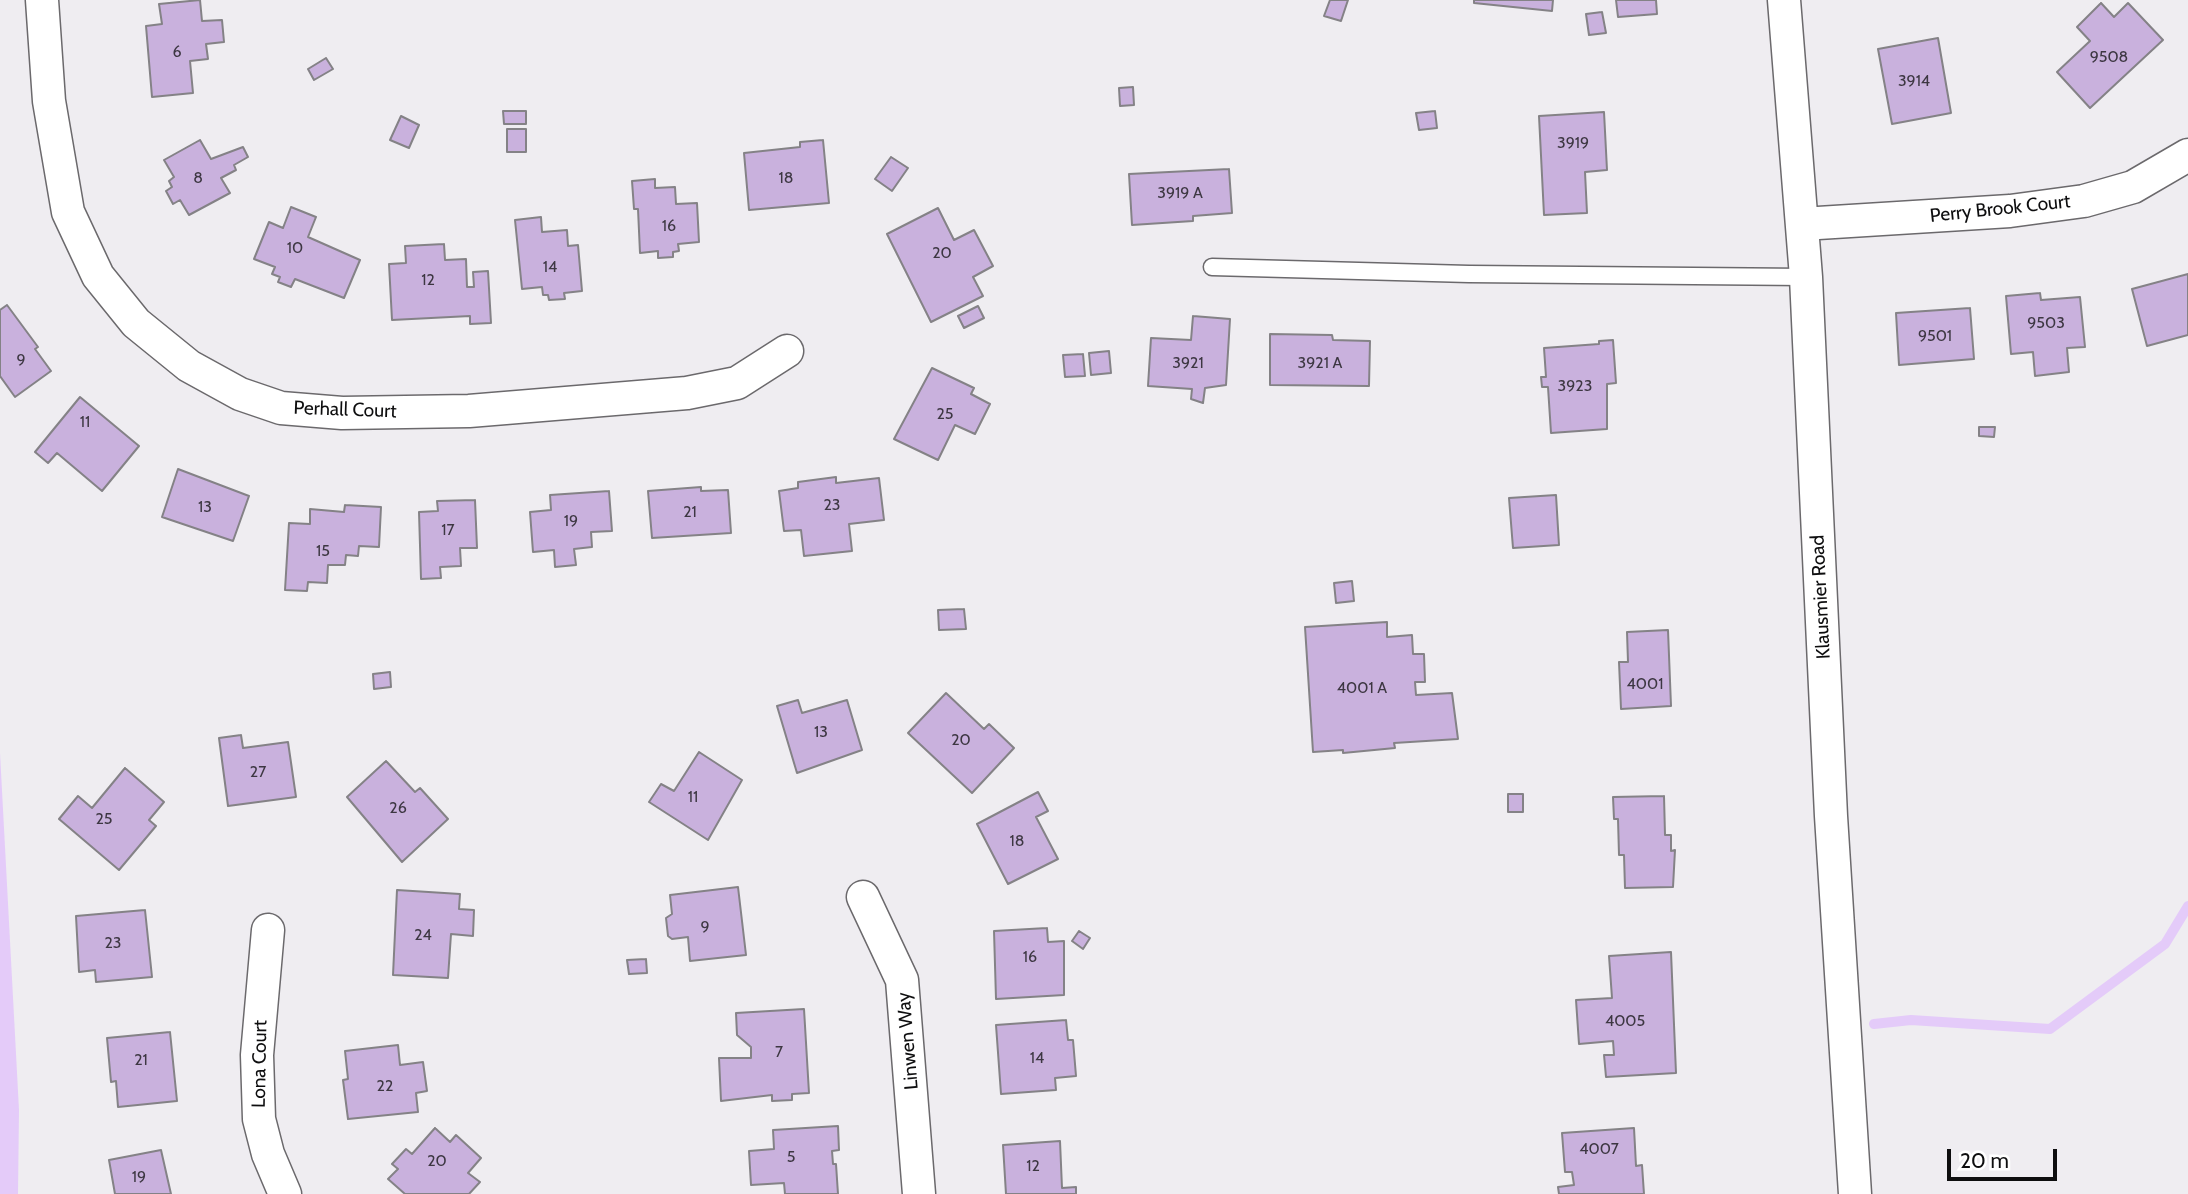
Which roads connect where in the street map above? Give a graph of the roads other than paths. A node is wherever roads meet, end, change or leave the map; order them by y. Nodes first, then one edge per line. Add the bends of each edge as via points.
1 (42, 0) edge
2 (1784, 0) edge
3 (2188, 155) edge
4 (1802, 224) junction
5 (1212, 267) dead end
6 (1806, 277) junction
7 (787, 351) dead end
8 (863, 897) dead end
9 (268, 930) dead end
10 (285, 1194) edge
11 (919, 1194) edge
12 (1855, 1194) edge

1 - 7 street, Perhall Court via 49,101 68,212 98,276 136,323 189,366 240,394 281,408 342,414 469,411 687,393 737,383
2 - 4 street, Klausmier Road
3 - 4 street, Perry Brook Court via 2133,187 2084,201 2010,211
4 - 6 street, Klausmier Road
5 - 6 lane
6 - 12 street, Klausmier Road via 1830,803
8 - 11 street, Linwen Way via 902,980
9 - 10 street, Lona Court via 257,1055 259,1119

